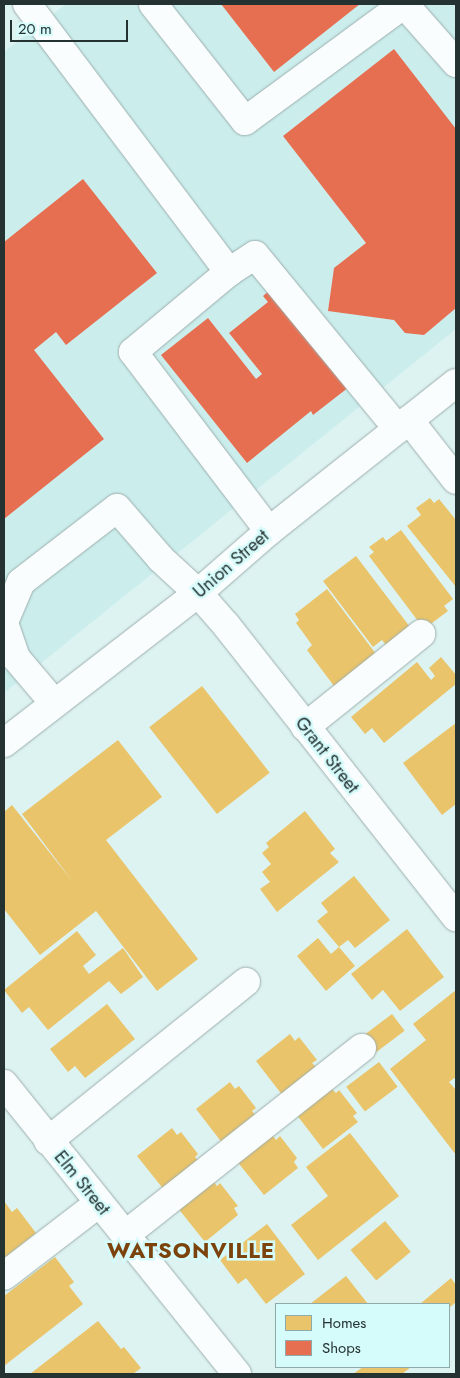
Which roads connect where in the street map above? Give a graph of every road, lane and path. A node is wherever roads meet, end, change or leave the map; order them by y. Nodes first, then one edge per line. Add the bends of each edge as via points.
1 (27, 4) edge
2 (153, 4) edge
3 (404, 4) edge
4 (456, 62) edge
5 (229, 272) junction
6 (456, 384) edge
7 (403, 424) junction
8 (456, 480) edge
9 (269, 531) junction
10 (198, 593) junction
11 (4, 622) edge
12 (421, 634) dead end
13 (54, 703) junction
14 (305, 727) junction
15 (4, 743) edge
16 (456, 917) edge
17 (246, 982) dead end
18 (362, 1048) dead end
19 (4, 1084) edge
20 (48, 1141) junction
21 (99, 1203) junction
22 (125, 1235) junction
23 (4, 1276) edge
24 (237, 1374) edge

1 - 5 street
2 - 3 street via 245,120
3 - 4 street
5 - 7 street via 255,255
5 - 9 street via 133,352
6 - 7 street, Union Street
7 - 8 street
7 - 9 street, Union Street
9 - 10 street, Union Street
10 - 11 street, Grant Street via 161,559 118,508 22,582
10 - 13 street, Union Street
10 - 14 street, Grant Street
11 - 13 street via 16,658
12 - 14 street
13 - 15 street, Union Street
14 - 16 street, Grant Street
17 - 20 street
18 - 22 street
19 - 20 street, Elm Street
20 - 21 street, Elm Street
21 - 22 street, Elm Street
21 - 23 street
22 - 24 street, Elm Street

